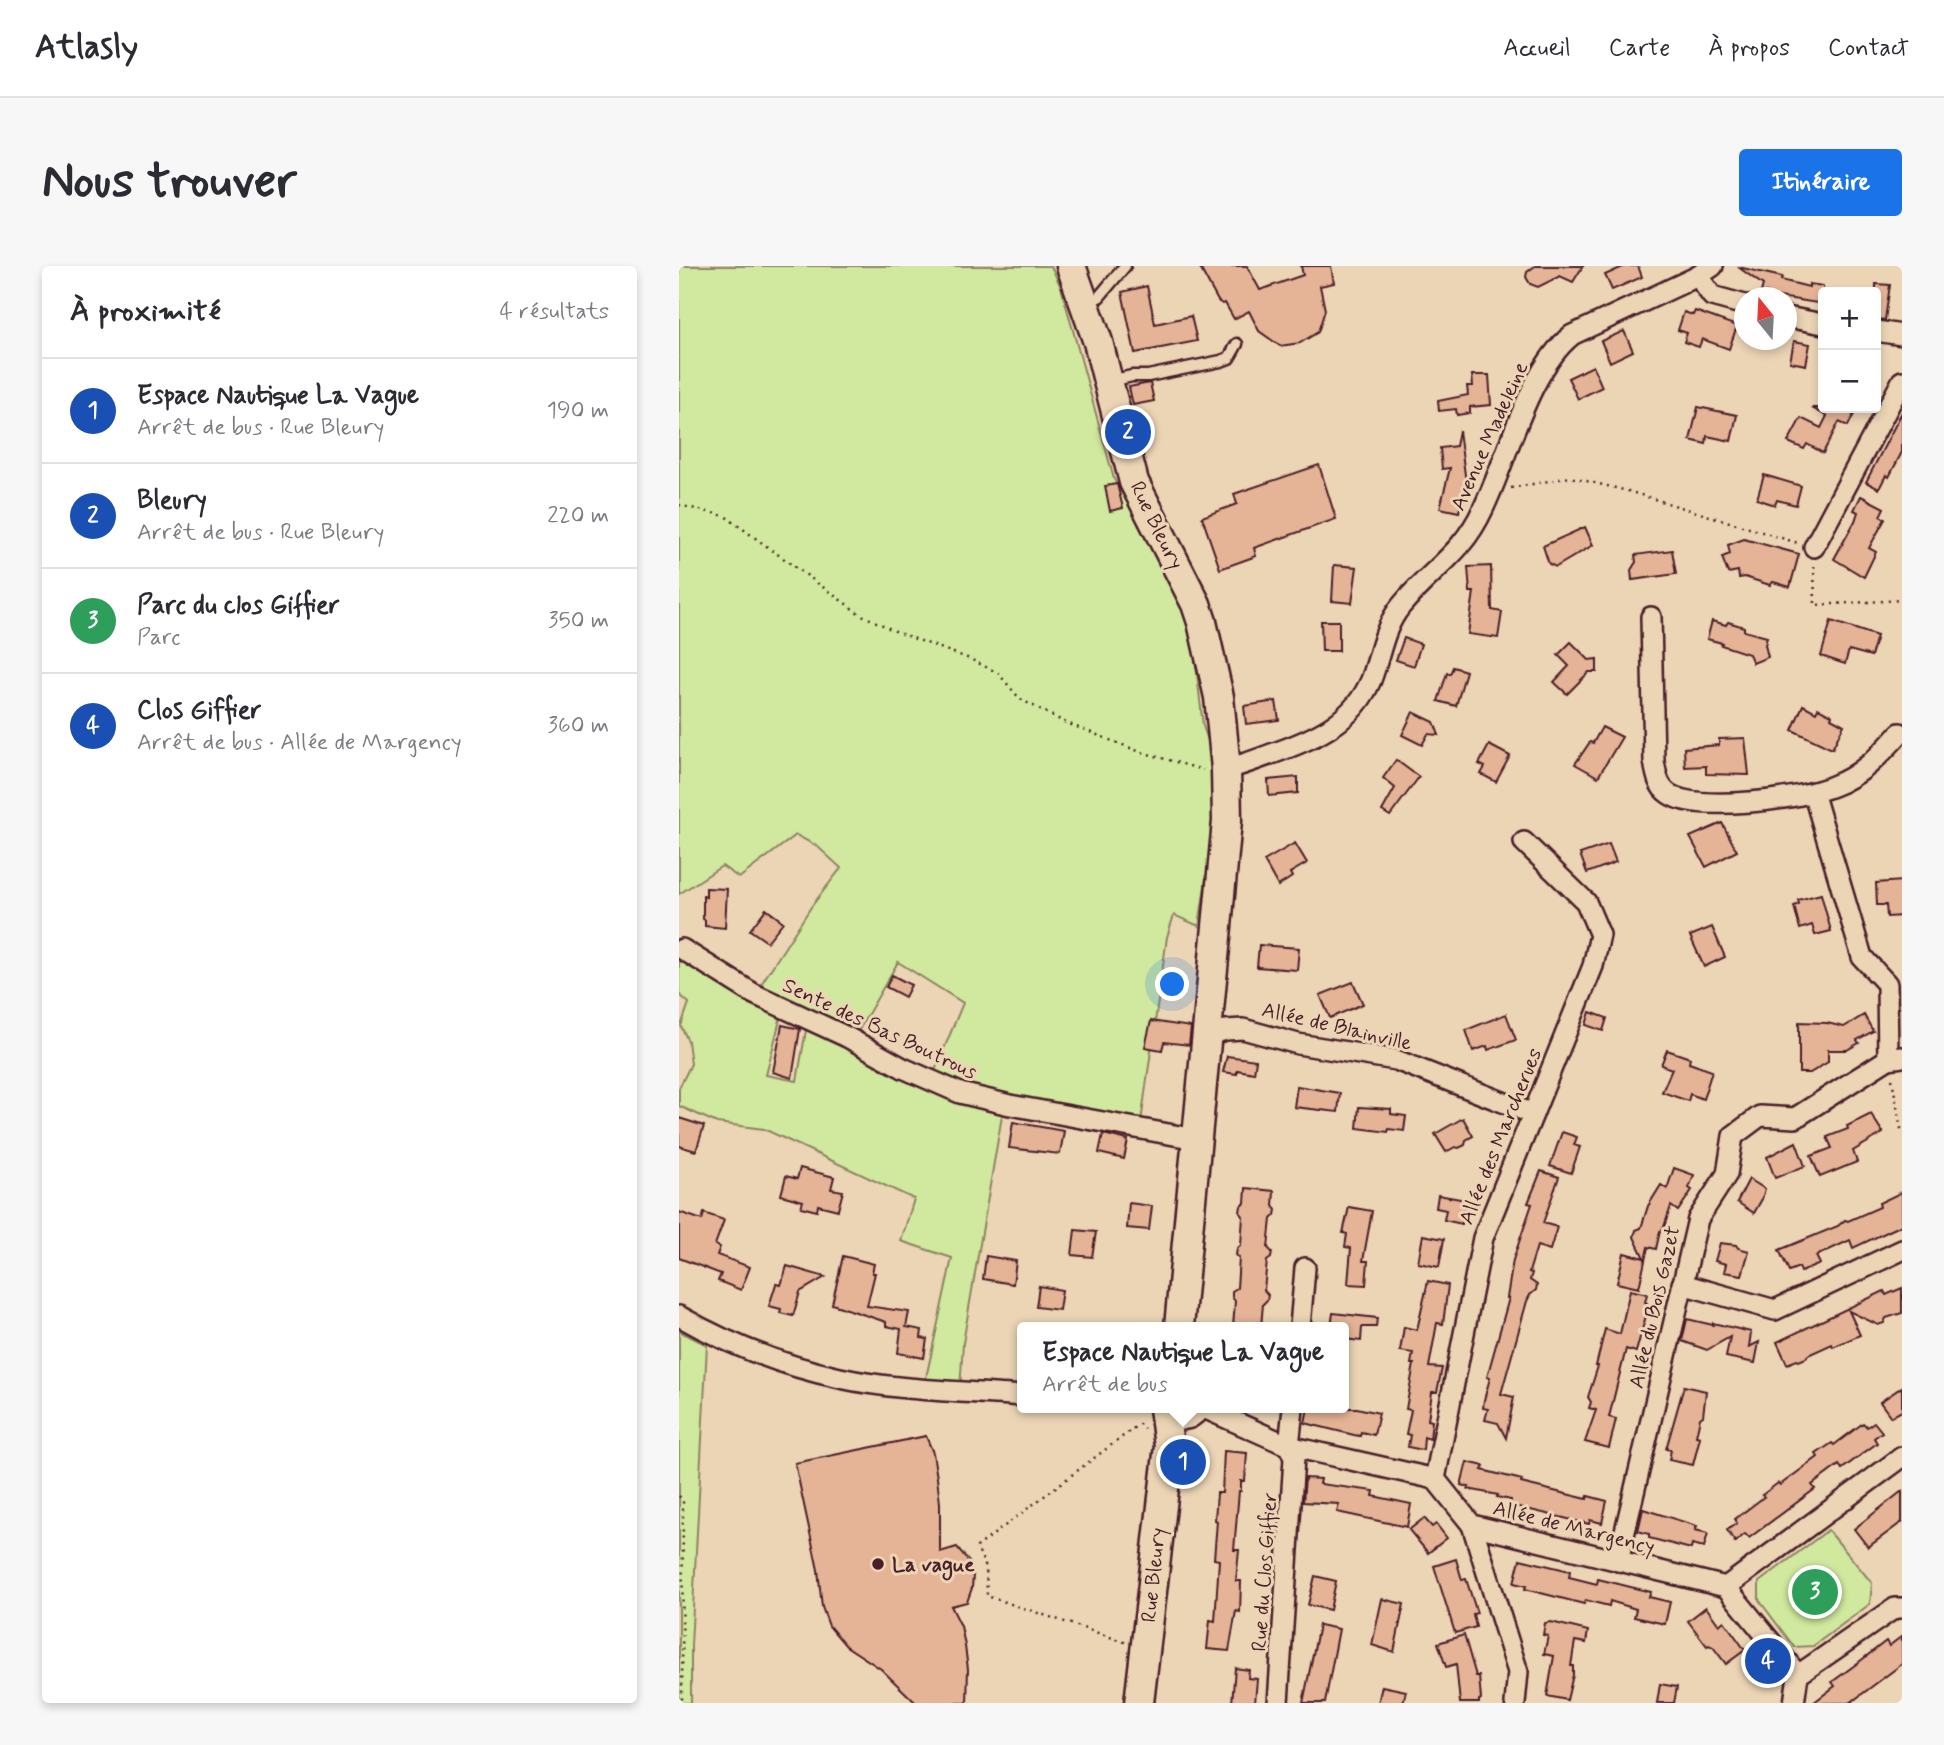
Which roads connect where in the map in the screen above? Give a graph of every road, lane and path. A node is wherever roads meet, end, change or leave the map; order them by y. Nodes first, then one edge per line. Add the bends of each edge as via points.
1 (1065, 266) edge
2 (1071, 266) edge
3 (1125, 266) edge
4 (1706, 271) edge
5 (1734, 302) edge
6 (1082, 303) junction
7 (1797, 319) edge
8 (1818, 323) edge
9 (1881, 332) edge
10 (1902, 335) edge
11 (1237, 344) dead end
12 (1902, 381) edge
13 (1105, 382) junction
14 (1526, 484) dead end
15 (679, 505) edge
16 (1814, 547) junction
17 (1902, 600) edge
18 (1651, 617) dead end
19 (1900, 733) dead end
20 (1225, 758) junction
21 (1814, 792) junction
22 (1524, 842) dead end
23 (682, 948) dead end
24 (1207, 1035) junction
25 (1895, 1058) edge
26 (1532, 1114) junction
27 (1902, 1134) edge
28 (1196, 1139) junction
29 (1902, 1250) edge
30 (1305, 1268) dead end
31 (1682, 1284) junction
32 (679, 1316) edge
33 (1179, 1322) edge
34 (1300, 1322) edge
35 (1017, 1387) edge
36 (938, 1390) junction
37 (1017, 1396) edge
38 (1182, 1413) edge
39 (1194, 1413) edge
40 (1292, 1413) edge
41 (1139, 1424) dead end
42 (1289, 1446) junction
43 (1902, 1457) edge
44 (1435, 1479) junction
45 (679, 1496) edge
46 (1472, 1525) junction
47 (1618, 1561) junction
48 (1726, 1587) junction
49 (1902, 1608) edge
50 (1145, 1647) junction
51 (1798, 1675) junction
52 (682, 1703) edge
53 (1139, 1703) edge
54 (1278, 1703) edge
55 (1515, 1703) edge
56 (1794, 1703) edge

1 - 6 street
2 - 6 street
3 - 6 lane via 1100,297
4 - 5 street via 1712,296
4 - 20 street, Avenue Madeleine via 1557,346 1537,379 1474,529 1396,613 1384,634 1371,679 1331,729 1310,740
6 - 13 street
6 - 13 street, Rue Bleury via 1098,342
7 - 8 street
9 - 10 street
11 - 13 lane via 1229,358 1221,361
12 - 16 street
13 - 20 street, Rue Bleury via 1134,482 1199,612 1208,683
14 - 16 path via 1570,478
15 - 20 path via 725,516 860,614 997,673 1020,699 1064,722 1202,770
16 - 17 path via 1815,605
18 - 21 street via 1654,761 1666,793 1678,799 1738,802
19 - 21 street via 1870,765
20 - 24 street, Rue Bleury via 1227,821
21 - 25 street via 1862,957 1887,984
22 - 26 street, Allée des Marcherues via 1586,902 1600,935 1593,966
23 - 28 street, Sente des Bas Boutrous via 754,994 960,1093
24 - 26 street, Allée de Blainville via 1243,1029 1298,1044 1396,1060
24 - 28 street, Rue Bleury
25 - 27 path
25 - 31 street, Allée du Bois Gazet via 1795,1118 1760,1116 1733,1136 1727,1174 1697,1219
26 - 44 street, Allée des Marcherues via 1483,1238
28 - 33 street, Rue Bleury
29 - 31 street via 1776,1310
30 - 34 street
31 - 47 street, Allée du Bois Gazet
32 - 36 street via 773,1359 839,1378
35 - 36 street
36 - 37 street
38 - 50 street, Rue Bleury via 1169,1446
39 - 42 street
40 - 42 street, Rue du Clos Giffier
41 - 50 path via 977,1547 986,1568 987,1596
42 - 44 street
42 - 54 street, Rue du Clos Giffier via 1294,1458
43 - 48 street
44 - 46 street, Allée de Margency
45 - 52 path via 683,1501
46 - 47 street, Allée de Margency
46 - 55 street via 1518,1672
47 - 48 street, Allée de Margency
48 - 51 street
49 - 51 street via 1895,1608
50 - 53 street, Rue Bleury
51 - 56 street

